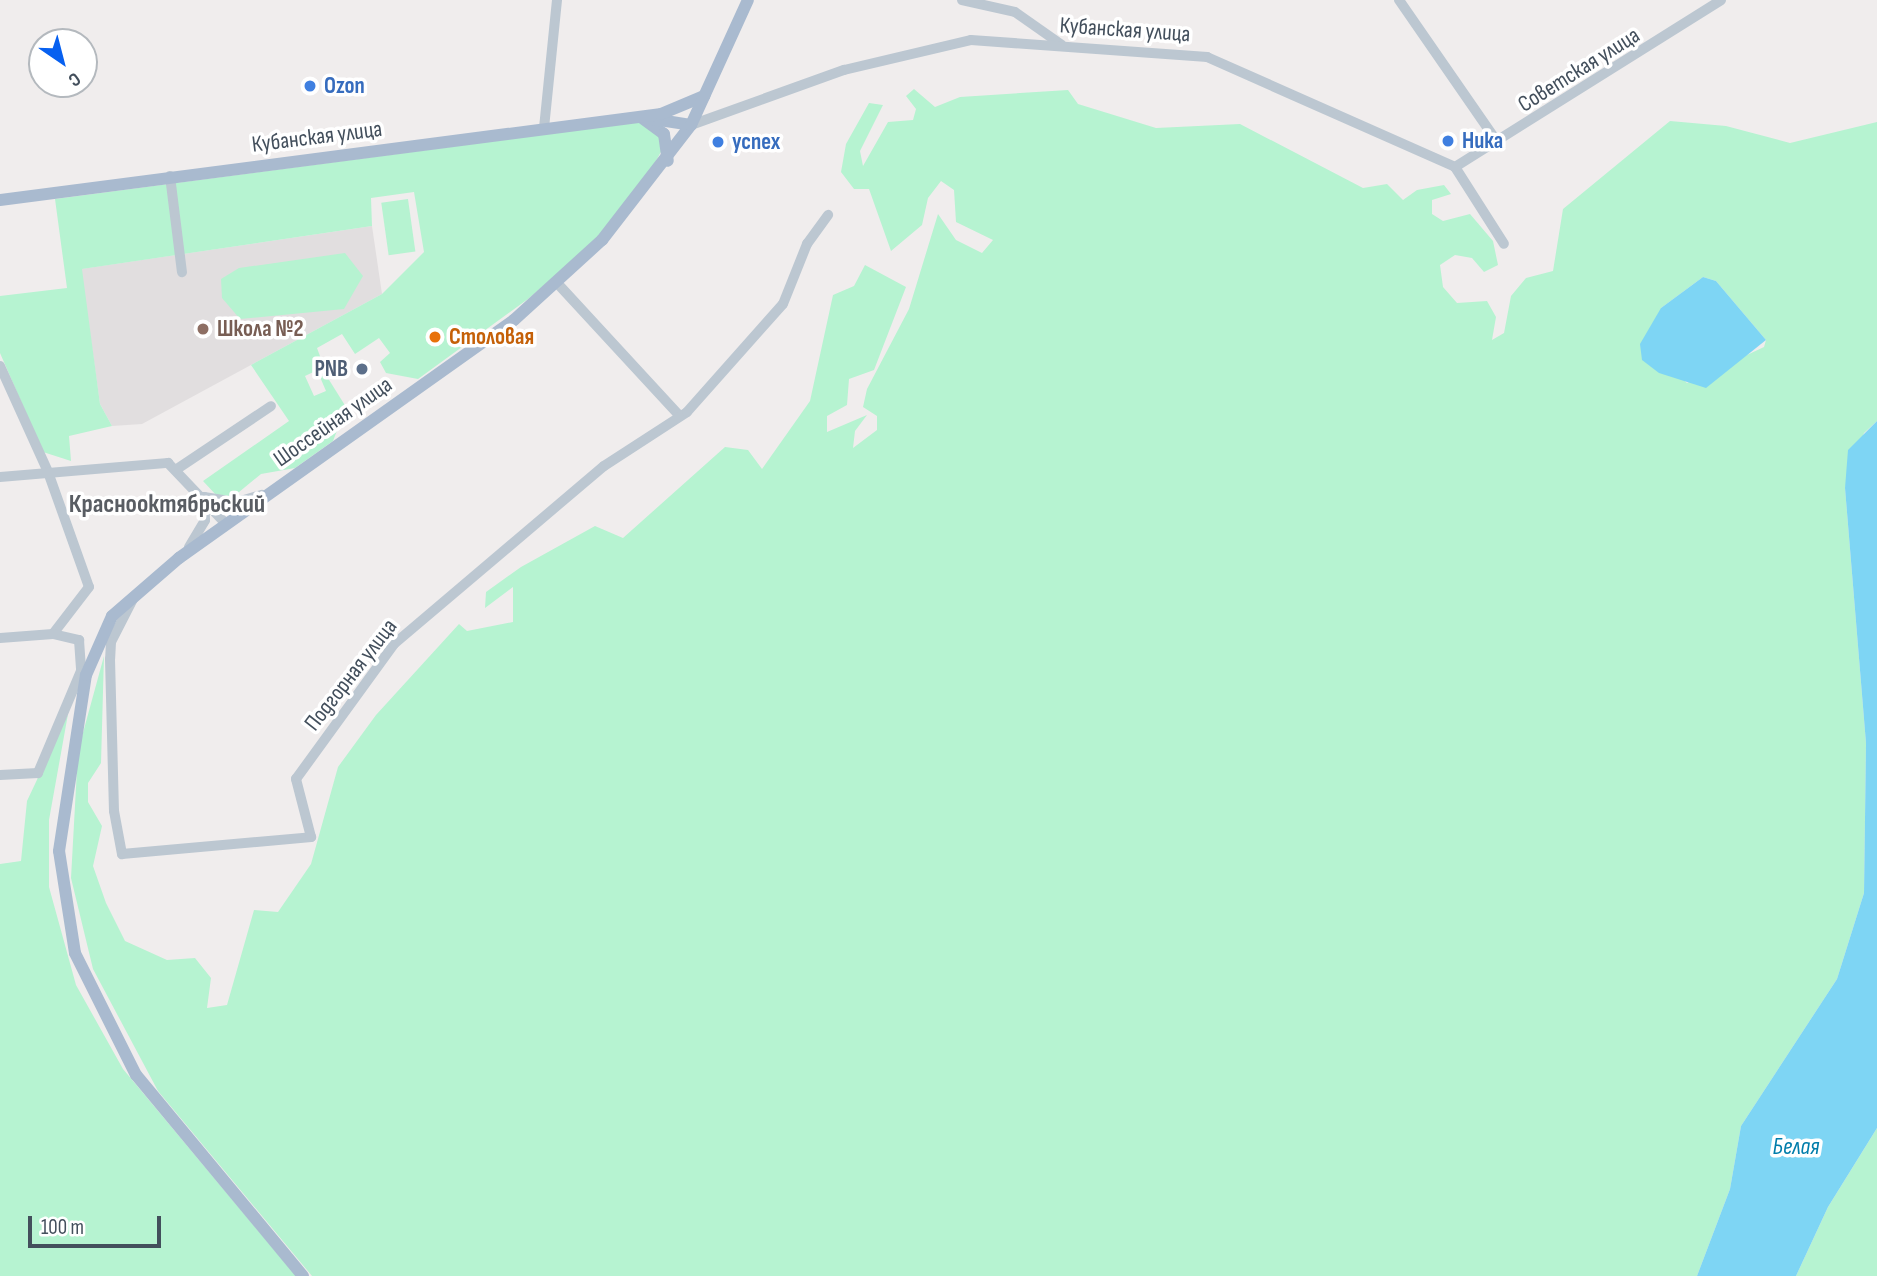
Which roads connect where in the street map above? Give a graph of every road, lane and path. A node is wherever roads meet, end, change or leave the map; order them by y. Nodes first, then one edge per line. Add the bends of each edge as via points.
1 (557, 0) edge
2 (748, 0) edge
3 (962, 0) edge
4 (1008, 0) edge
5 (1399, 0) edge
6 (1721, 0) edge
7 (1015, 12) junction
8 (1063, 46) junction
9 (709, 91) junction
10 (639, 117) junction
11 (691, 125) junction
12 (544, 128) junction
13 (1497, 143) junction
14 (668, 162) junction
15 (1455, 167) junction
16 (170, 176) junction
17 (0, 200) edge
18 (828, 215) dead end
19 (1504, 244) dead end
20 (182, 272) dead end
21 (558, 284) junction
22 (1, 371) edge
23 (271, 406) dead end
24 (677, 413) junction
25 (177, 469) junction
26 (48, 472) junction
27 (0, 477) edge
28 (268, 493) junction
29 (204, 497) junction
30 (226, 524) junction
31 (179, 558) junction
32 (133, 598) junction
33 (53, 634) junction
34 (0, 638) edge
35 (0, 775) edge
36 (303, 1276) edge

1 - 12 street
2 - 9 main road, Шоссейная улица
3 - 7 street
4 - 7 street
5 - 13 street
6 - 13 street, Советская улица
7 - 8 street
8 - 11 street, Кубанская улица via 971,40 844,70
8 - 15 street, Кубанская улица via 1207,57
9 - 10 main road via 683,110
9 - 11 main road, Шоссейная улица
10 - 11 main road
10 - 12 main road, Кубанская улица
10 - 14 main road via 662,130
11 - 14 main road, Шоссейная улица
12 - 16 main road, Кубанская улица
13 - 15 street, Советская улица
14 - 21 main road, Шоссейная улица
15 - 19 street
16 - 17 main road, Кубанская улица
16 - 20 street
18 - 24 street, Подгорная улица via 807,244 783,303 687,412
21 - 24 street
21 - 28 main road, Шоссейная улица
22 - 26 street
23 - 25 street
24 - 32 street, Подгорная улица via 481,566 394,644 296,779 311,837 122,854 114,811 110,659 111,642
25 - 26 street via 168,463
25 - 29 street
26 - 27 street
26 - 33 street via 89,587
28 - 29 street via 237,502
28 - 30 main road, Шоссейная улица
29 - 30 street
29 - 31 street via 205,520
30 - 31 main road, Шоссейная улица
31 - 32 main road, Шоссейная улица
32 - 36 main road, Шоссейная улица via 101,633 86,676 59,850 75,953 136,1075
33 - 34 street
33 - 35 street via 79,639 81,671 38,773

